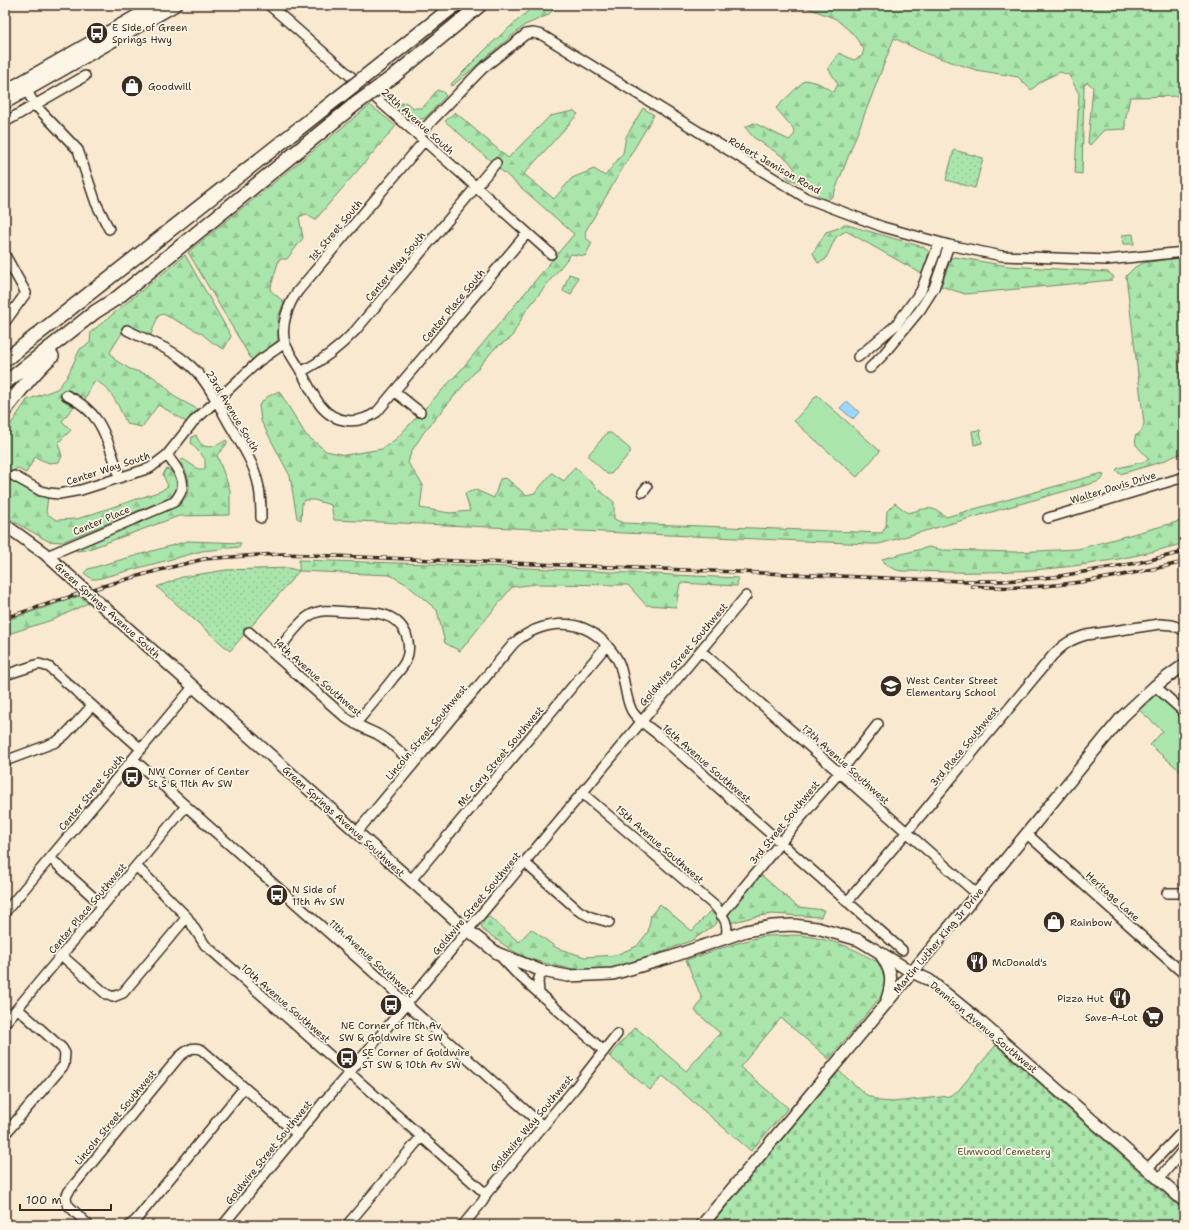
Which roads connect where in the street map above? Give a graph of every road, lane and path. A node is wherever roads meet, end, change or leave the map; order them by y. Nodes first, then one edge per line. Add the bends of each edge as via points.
1 (155, 5) edge
2 (176, 5) edge
3 (269, 5) edge
4 (455, 5) edge
5 (480, 5) edge
6 (85, 76) dead end
7 (24, 86) junction
8 (5, 91) edge
9 (5, 103) edge
10 (35, 105) junction
11 (5, 122) edge
12 (421, 138) junction
13 (496, 163) dead end
14 (476, 188) junction
15 (109, 229) dead end
16 (527, 233) junction
17 (939, 243) junction
18 (949, 245) junction
19 (1184, 252) edge
20 (551, 254) dead end
21 (5, 256) edge
22 (117, 298) junction
23 (5, 322) edge
24 (127, 330) dead end
25 (285, 343) junction
26 (858, 358) dead end
27 (5, 360) edge
28 (870, 368) dead end
29 (301, 372) junction
30 (5, 383) edge
31 (395, 392) junction
32 (66, 395) dead end
33 (216, 400) junction
34 (5, 410) edge
35 (420, 412) dead end
36 (168, 456) junction
37 (14, 476) dead end
38 (1184, 477) edge
39 (119, 478) junction
40 (261, 518) dead end
41 (1048, 518) dead end
42 (5, 525) edge
43 (5, 532) edge
44 (21, 537) junction
45 (47, 556) junction
46 (746, 596) dead end
47 (1184, 630) edge
48 (249, 632) dead end
49 (607, 645) junction
50 (511, 647) joint
51 (701, 651) junction
52 (275, 654) junction
53 (1184, 665) edge
54 (5, 676) edge
55 (1156, 686) junction
56 (193, 687) junction
57 (92, 706) junction
58 (1184, 712) edge
59 (642, 721) junction
60 (355, 724) junction
61 (878, 724) dead end
62 (141, 750) junction
63 (133, 759) junction
64 (5, 761) edge
65 (413, 764) junction
66 (839, 772) junction
67 (582, 793) junction
68 (186, 806) junction
69 (357, 832) junction
70 (907, 832) junction
71 (1027, 834) junction
72 (781, 842) junction
73 (50, 858) junction
74 (524, 862) junction
75 (136, 866) junction
76 (411, 880) junction
77 (1166, 893) dead end
78 (1184, 893) edge
79 (977, 894) junction
80 (847, 902) junction
81 (103, 906) junction
82 (5, 911) edge
83 (721, 915) junction
84 (187, 917) junction
85 (609, 922) dead end
86 (467, 930) junction
87 (726, 937) junction
88 (902, 950) dead end
89 (497, 953) junction
90 (880, 953) junction
91 (61, 955) junction
92 (542, 972) junction
93 (912, 972) junction
94 (1184, 974) edge
95 (539, 993) junction
96 (406, 1004) junction
97 (884, 1005) junction
98 (18, 1009) junction
99 (5, 1023) edge
100 (617, 1034) dead end
101 (604, 1051) junction
102 (350, 1073) junction
103 (244, 1088) junction
104 (543, 1126) junction
105 (1184, 1130) edge
106 (5, 1134) edge
107 (298, 1135) junction
108 (421, 1137) junction
109 (1184, 1149) edge
110 (1147, 1168) junction
111 (1159, 1179) junction
112 (486, 1194) junction
113 (1184, 1201) edge
114 (88, 1225) edge
115 (130, 1225) edge
116 (223, 1225) edge
117 (348, 1225) edge
118 (463, 1225) edge
119 (702, 1225) edge

1 - 7 main road
2 - 7 main road
3 - 12 street, 24th Avenue South
4 - 27 highway, bridge
5 - 22 highway, bridge
6 - 10 street
7 - 8 main road
7 - 9 main road
7 - 10 street
10 - 11 street
10 - 15 street via 78,150 96,203
12 - 14 street, 24th Avenue South
12 - 17 street, Robert Jemison Road via 482,69 526,34 533,33 542,35 806,198 883,228
12 - 25 street, 1st Street South via 293,298 286,314
13 - 14 street, Center Way South
14 - 16 street, 24th Avenue South
14 - 29 street, Center Way South via 355,331 326,358
16 - 20 street, 24th Avenue South
16 - 31 street, Center Place South
17 - 18 street, Robert Jemison Road
17 - 26 street via 921,291 896,325
18 - 19 street, Robert Jemison Road via 1002,256 1107,260
18 - 28 street via 934,288 920,310
21 - 23 street via 26,293
22 - 30 highway via 95,312
22 - 34 highway via 39,367
24 - 33 street, 23rd Avenue South via 186,361 198,372
25 - 29 street, Center Place South
25 - 33 street, Center Way South via 259,361
29 - 31 street, Center Place South via 320,405 338,419 357,420 371,416
31 - 35 street
32 - 39 street via 84,405 98,419
33 - 36 street, Center Way South via 193,422
33 - 40 street, 23rd Avenue South via 255,472 261,493
36 - 39 street, Center Way South via 150,468
36 - 45 street, Center Place via 181,474 181,492 174,502
37 - 39 street, Center Way South via 41,491 59,494
38 - 41 street, Walter Davis Drive
42 - 44 main road, Green Springs Avenue South
43 - 44 main road, Green Springs Avenue South
44 - 45 main road, Green Springs Avenue South
45 - 56 main road, Green Springs Avenue South, bridge
46 - 51 street, Goldwire Street Southwest
47 - 70 street, 3rd Place Southwest via 1160,624 1086,635 1064,644
48 - 52 street, 14th Avenue Southwest
49 - 50 street, 16th Avenue Southwest via 591,632 562,624 533,631
49 - 59 street, 16th Avenue Southwest via 619,664 631,709
49 - 76 street, Mc Cary Street Southwest
50 - 65 street, Lincoln Street Southwest
51 - 59 street, Goldwire Street Southwest
51 - 66 street, 17th Avenue Southwest
52 - 60 street, 14th Avenue Southwest
52 - 60 street via 302,621 320,612 329,610 377,613 397,621 408,639 409,650 406,660
53 - 55 main road, Martin Luther King Jr Drive
54 - 57 street via 39,664 49,667
55 - 58 street
55 - 71 main road, Martin Luther King Jr Drive via 1122,717
56 - 62 street, Center Street South
56 - 69 main road, Green Springs Avenue Southwest
57 - 62 street
57 - 64 street via 56,742
59 - 67 street, Goldwire Street Southwest
59 - 72 street, 16th Avenue Southwest
60 - 65 street, 14th Avenue Southwest via 381,737
61 - 66 street, 3rd Street Southwest
62 - 63 street, Center Street South
63 - 68 street, 11th Avenue Southwest
63 - 73 street, Center Street South
65 - 69 street, Lincoln Street Southwest
66 - 70 street, 17th Avenue Southwest
66 - 72 street, 3rd Street Southwest
67 - 74 street, Goldwire Street Southwest
67 - 83 street, 15th Avenue Southwest via 716,907
68 - 75 street, Center Place Southwest
68 - 96 street, 11th Avenue Southwest
69 - 76 main road, Green Springs Avenue Southwest
70 - 79 street, 17th Avenue Southwest
70 - 80 street, 3rd Place Southwest
71 - 79 main road, Martin Luther King Jr Drive
71 - 94 street, Heritage Lane
72 - 80 street, 16th Avenue Southwest
72 - 83 street, 3rd Street Southwest
73 - 81 street
73 - 82 street, Center Street South
74 - 85 street via 579,911
74 - 86 street, Goldwire Street Southwest
75 - 81 street, Center Place Southwest
75 - 84 street, 10th Avenue Southwest
76 - 86 main road, Green Springs Avenue Southwest
77 - 78 street
79 - 93 main road, Martin Luther King Jr Drive
80 - 88 street, 16th Avenue Southwest
81 - 91 street, Center Place Southwest
83 - 87 street via 727,922
84 - 91 street via 123,993 113,997 106,994
84 - 102 street, 10th Avenue Southwest via 205,945
86 - 89 main road, Green Springs Avenue Southwest
86 - 96 street, Goldwire Street Southwest
87 - 90 main road, Dennison Avenue Southwest via 746,931 793,924 858,940
87 - 92 main road, Dennison Avenue Southwest via 613,974 568,976
89 - 92 main road, Green Springs Avenue Southwest
89 - 95 street, Green Springs Avenue Southwest
90 - 93 main road, Dennison Avenue Southwest
90 - 97 main road via 888,965 891,984
91 - 98 street, Center Place Southwest
92 - 95 street via 538,981
93 - 97 main road, Martin Luther King Jr Drive
93 - 110 main road, Dennison Avenue Southwest via 929,980 976,1018
95 - 101 street, Green Springs Avenue Southwest
96 - 102 street, Goldwire Street Southwest
96 - 104 street, 11th Avenue Southwest
97 - 119 main road, Martin Luther King Jr Drive
98 - 99 street, Center Place Southwest
98 - 106 street via 62,1048 65,1054 64,1065
100 - 101 street, Goldwire Way Southwest
101 - 104 street, Goldwire Way Southwest
102 - 107 street, Goldwire Street Southwest
102 - 108 street, 10th Avenue Southwest
103 - 107 street
103 - 114 street, Lincoln Street Southwest via 202,1050 190,1048 179,1057 69,1190 67,1204
103 - 115 street
104 - 112 street, Goldwire Way Southwest
105 - 110 street
107 - 116 street, Goldwire Street Southwest
108 - 112 street, 10th Avenue Southwest
108 - 117 street
109 - 111 street
110 - 111 main road, Dennison Avenue Southwest
111 - 113 main road, Dennison Avenue Southwest
112 - 118 street, Goldwire Way Southwest

